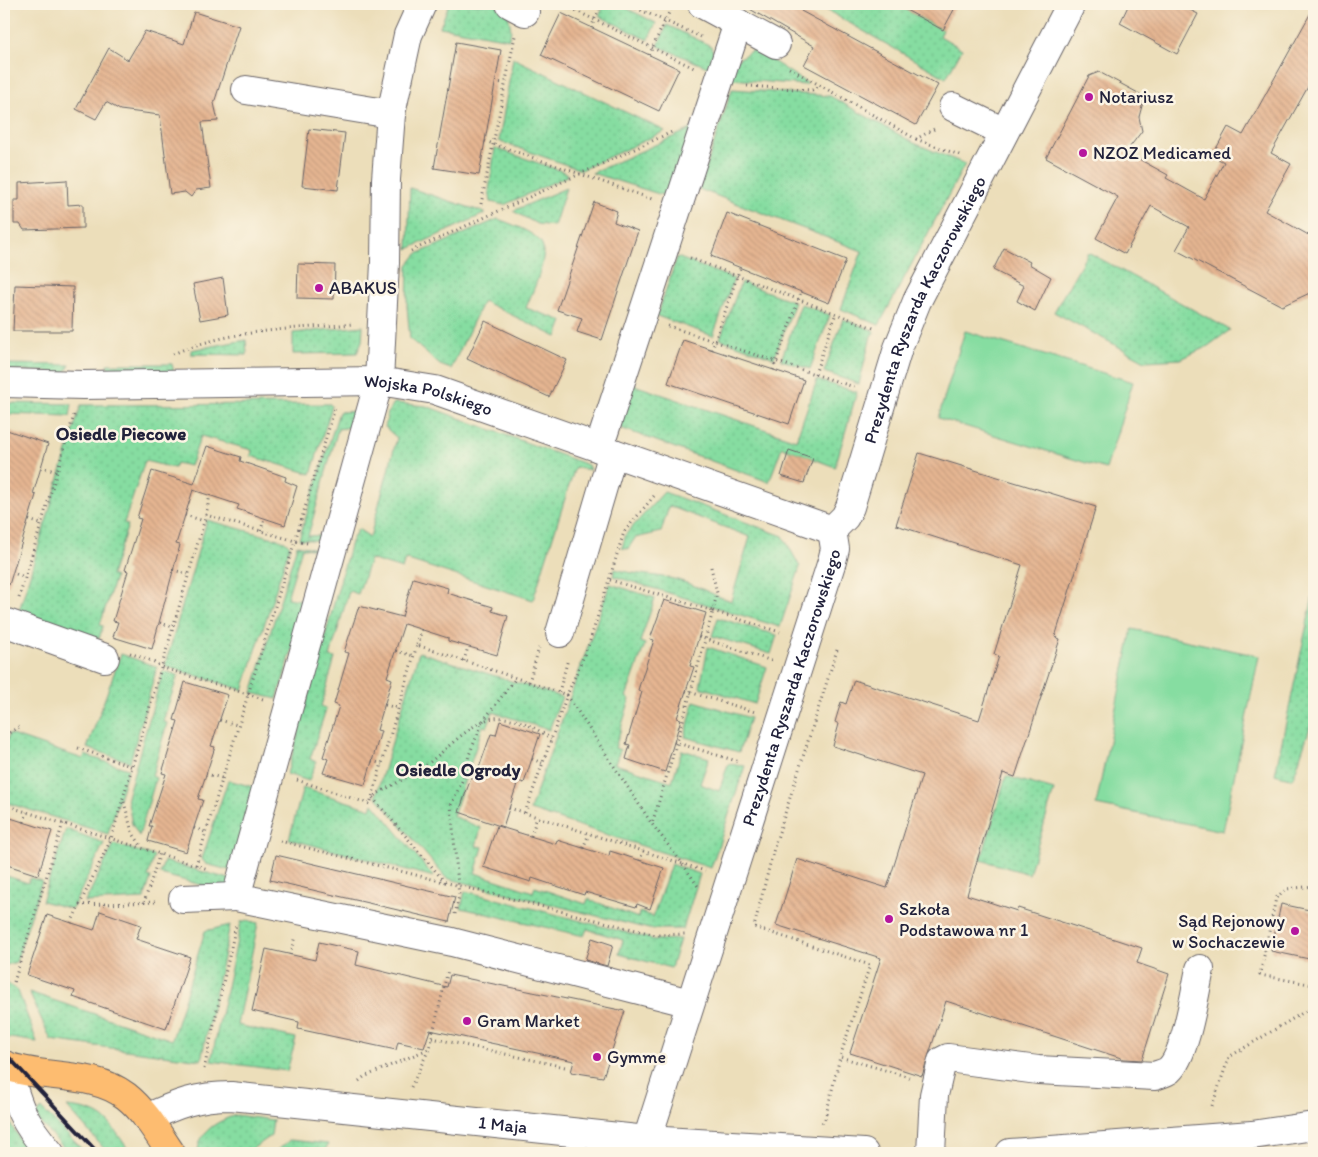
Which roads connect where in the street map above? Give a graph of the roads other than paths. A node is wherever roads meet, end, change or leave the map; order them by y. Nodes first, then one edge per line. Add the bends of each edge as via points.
1 (422, 4) edge
2 (702, 4) edge
3 (1071, 4) edge
4 (738, 23) junction
5 (776, 44) road end
6 (246, 90) dead end
7 (953, 107) road end
8 (391, 114) junction
9 (1004, 132) junction
10 (379, 381) junction
11 (4, 383) edge
12 (606, 450) junction
13 (832, 530) junction
14 (6, 623) edge
15 (560, 633) dead end
16 (116, 655) road end
17 (238, 887) junction
18 (183, 899) road end
19 (1200, 969) dead end
20 (690, 1003) junction
21 (6, 1065) edge
22 (147, 1118) junction
23 (1314, 1126) edge
24 (647, 1140) junction
25 (1253, 1144) edge
26 (708, 1149) edge
27 (50, 1153) edge
28 (171, 1153) edge
29 (864, 1153) edge
30 (931, 1153) edge
31 (1010, 1153) edge
32 (1047, 1153) edge

1 - 8 street via 408,36
2 - 4 street
3 - 9 street, Prezydenta Ryszarda Kaczorowskiego
4 - 5 street
4 - 12 street via 677,208
6 - 8 street
7 - 9 street
8 - 10 street
9 - 13 street, Prezydenta Ryszarda Kaczorowskiego via 917,301 898,348 850,508
10 - 11 street, Wojska Polskiego
10 - 12 street, Wojska Polskiego via 435,390
10 - 17 street
12 - 13 street, Wojska Polskiego
12 - 15 street
13 - 20 street, Prezydenta Ryszarda Kaczorowskiego via 835,549 832,561
14 - 16 street
17 - 18 street
17 - 20 street
19 - 30 street via 1178,1058 1169,1070 1154,1076 1038,1070 948,1058 942,1061 936,1086
20 - 24 street, Prezydenta Ryszarda Kaczorowskiego
21 - 22 main road via 103,1084 126,1096
21 - 27 street via 17,1104 34,1134
22 - 24 street, 1 Maja via 183,1101 231,1096
22 - 28 main road
23 - 25 street
24 - 26 street, 1 Maja
25 - 32 street
26 - 29 street, 1 Maja
31 - 32 street

